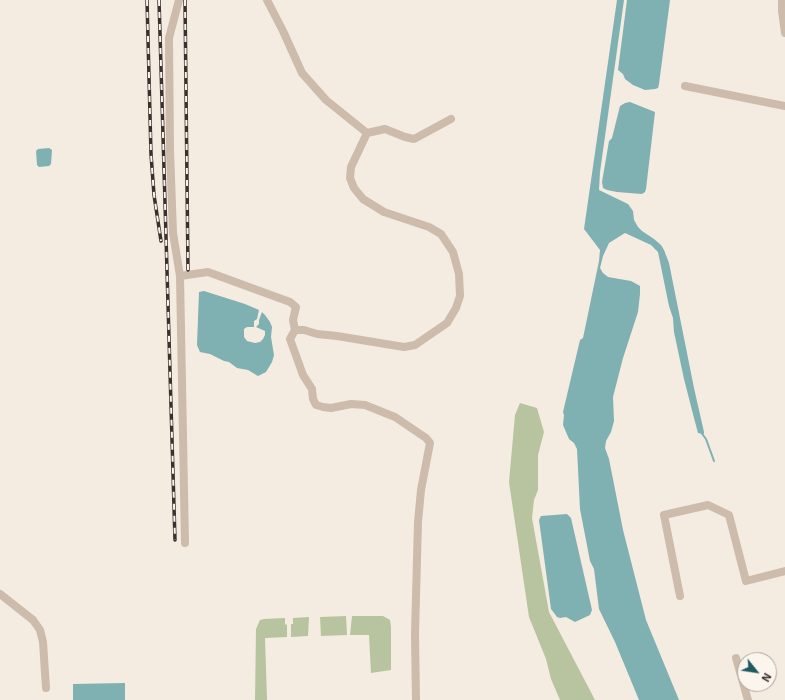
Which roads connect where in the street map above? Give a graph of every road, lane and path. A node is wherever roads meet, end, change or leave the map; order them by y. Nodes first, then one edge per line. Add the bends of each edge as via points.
1 (179, 0) edge
2 (267, 0) edge
3 (782, 0) edge
4 (785, 33) edge
5 (685, 86) dead end
6 (785, 106) edge
7 (451, 119) dead end
8 (367, 133) junction
9 (180, 276) junction
10 (295, 330) junction
11 (185, 543) dead end
12 (785, 571) edge
13 (0, 594) edge
14 (680, 596) dead end
15 (736, 658) dead end
16 (46, 688) dead end
17 (416, 700) edge
18 (748, 700) edge

1 - 9 street via 169,45 173,233
2 - 8 street via 302,73 326,100
3 - 4 street
5 - 6 street
7 - 8 street via 414,139 385,129
8 - 10 street via 351,167 350,178 354,188 362,198 384,212 429,227 441,234 453,252 459,274 460,296 456,308 446,323 415,345 404,347
9 - 10 street via 208,272 290,302 296,307 293,320
9 - 11 street
10 - 17 street via 290,339 316,404 331,408 351,404 365,405 395,417 430,443 418,522
12 - 14 street via 746,581 729,515 708,505 664,514
13 - 16 street via 33,620 40,630
15 - 18 street

